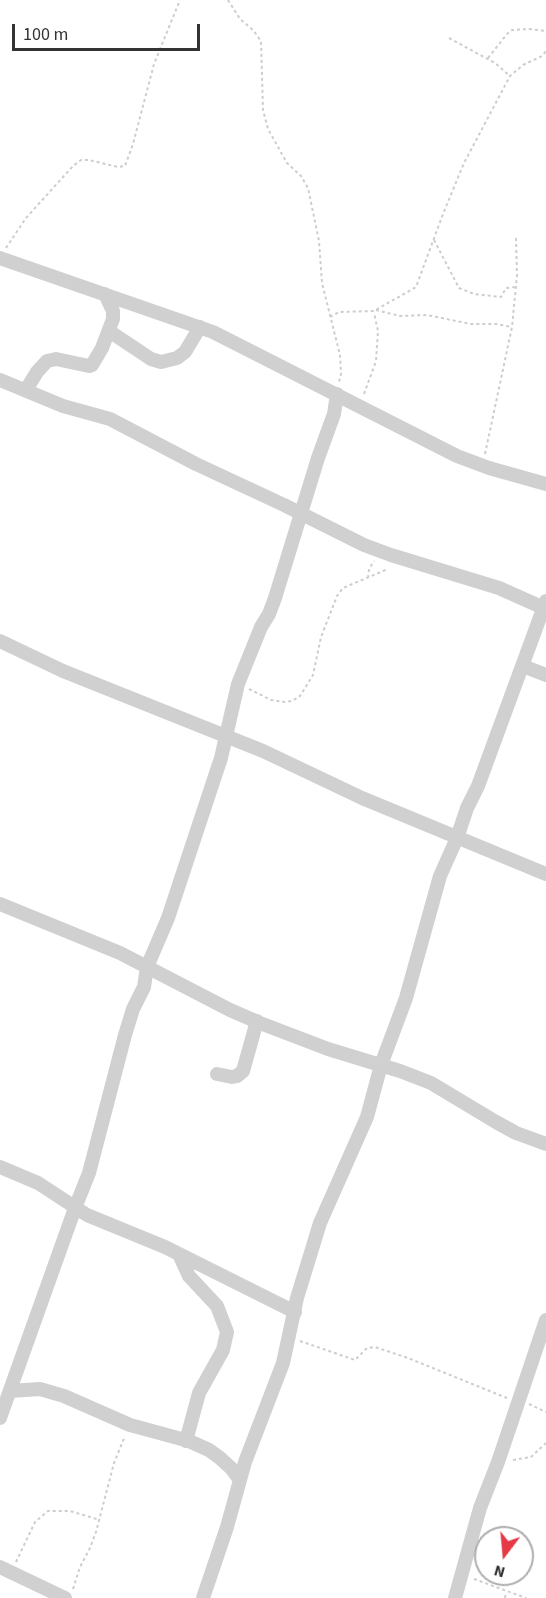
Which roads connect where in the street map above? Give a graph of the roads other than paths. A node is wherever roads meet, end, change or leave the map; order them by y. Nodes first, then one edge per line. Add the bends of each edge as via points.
1 (0, 258) edge
2 (105, 294) junction
3 (200, 327) junction
4 (109, 331) junction
5 (0, 380) edge
6 (26, 390) junction
7 (335, 393) junction
8 (546, 484) edge
9 (301, 513) junction
10 (545, 606) edge
11 (0, 641) edge
12 (523, 666) junction
13 (546, 675) edge
14 (228, 737) junction
15 (457, 838) junction
16 (546, 874) edge
17 (0, 904) edge
18 (147, 967) junction
19 (257, 1021) junction
20 (381, 1065) junction
21 (217, 1074) dead end
22 (546, 1144) edge
23 (0, 1167) edge
24 (75, 1208) junction
25 (179, 1254) junction
26 (295, 1312) junction
27 (546, 1320) edge
28 (10, 1391) junction
29 (0, 1418) edge
30 (186, 1441) junction
31 (240, 1480) junction
32 (6, 1569) edge
33 (69, 1595) edge
34 (203, 1598) edge
35 (455, 1598) edge

1 - 2 street
2 - 3 street
2 - 4 street via 113,311
3 - 4 street via 184,352 161,362
3 - 7 street
4 - 6 street via 92,365 51,359
5 - 6 street
6 - 9 street via 63,406 110,419
7 - 8 street via 447,451 482,466
7 - 9 street via 334,414
9 - 10 street via 377,550
9 - 14 street via 275,598 238,684
10 - 12 street
11 - 14 street via 63,671
12 - 13 street
12 - 15 street
14 - 15 street
14 - 18 street via 168,918
15 - 16 street
15 - 20 street via 440,876 412,979
17 - 18 street
18 - 19 street
18 - 24 street via 144,987 133,1009 116,1066 89,1173
19 - 20 street
19 - 21 street via 243,1071 232,1077
20 - 22 street via 431,1083 495,1122
20 - 26 street via 367,1117 320,1223
23 - 24 street via 38,1183
24 - 25 street
24 - 28 street
25 - 26 street
25 - 30 street via 189,1276 217,1306 227,1332 223,1350 199,1393
26 - 31 street via 280,1371
27 - 35 street via 480,1508
28 - 29 street
28 - 30 street via 40,1389 130,1425
30 - 31 street via 209,1450 231,1467
31 - 34 street
32 - 33 street

